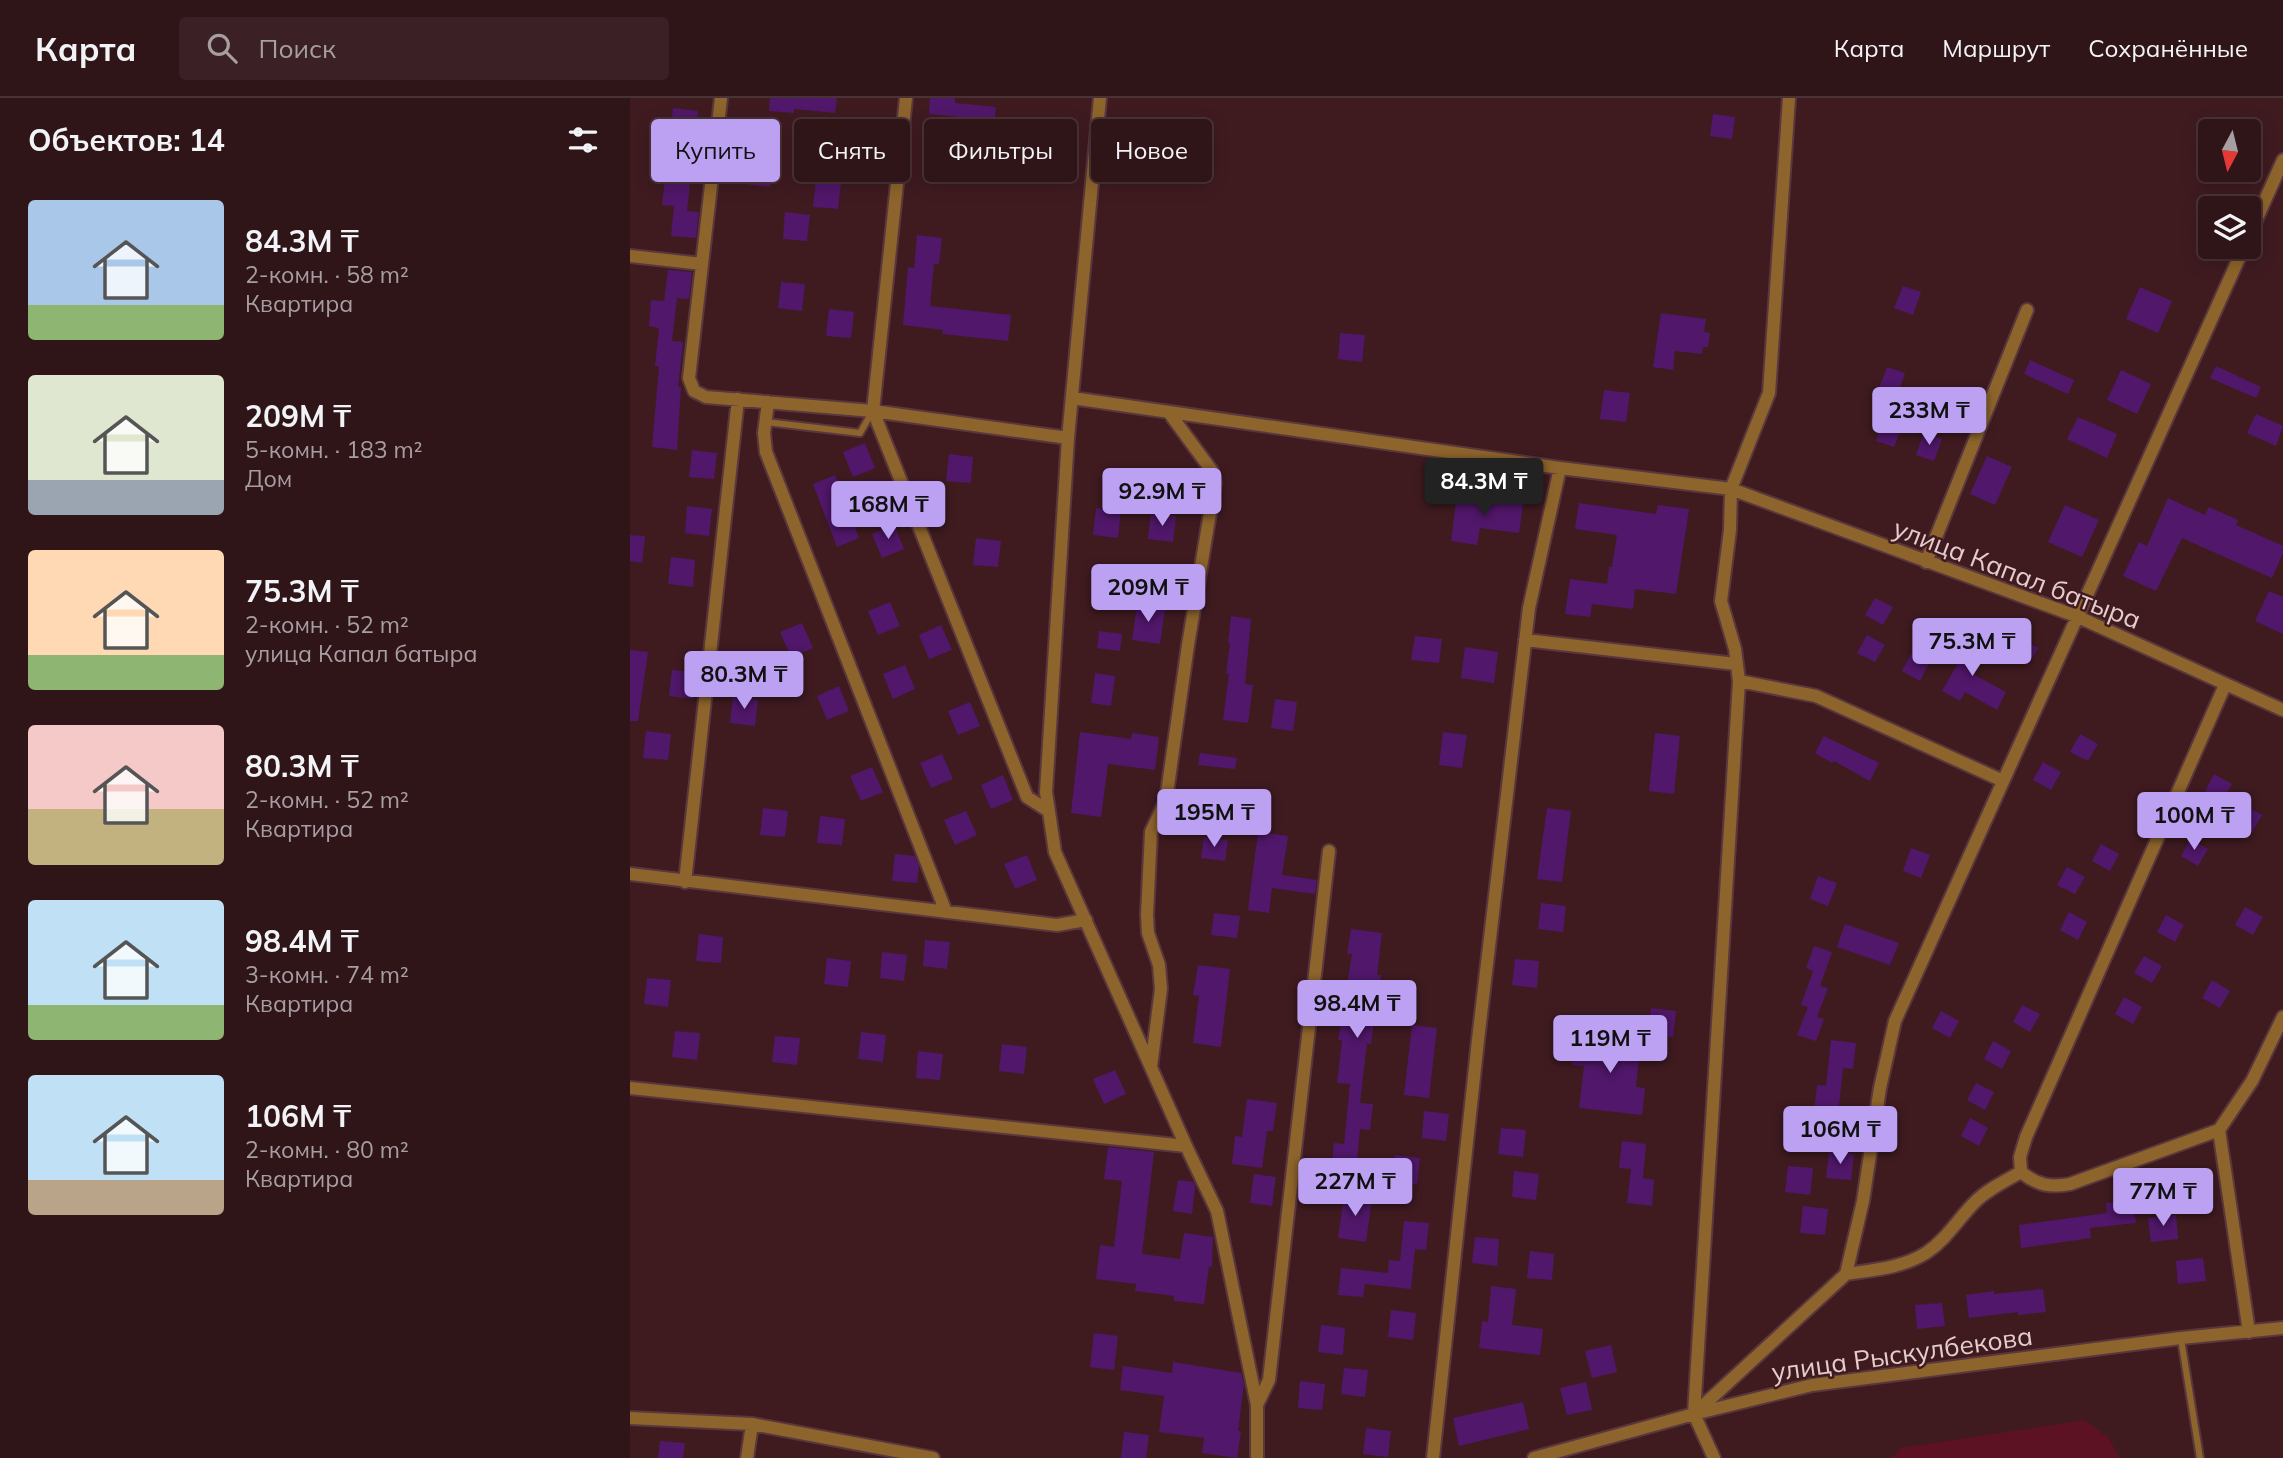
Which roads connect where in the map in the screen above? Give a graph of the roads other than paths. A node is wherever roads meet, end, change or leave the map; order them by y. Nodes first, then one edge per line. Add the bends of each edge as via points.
1 (721, 98) edge
2 (906, 98) edge
3 (1100, 98) edge
4 (1789, 98) edge
5 (2283, 160) edge
6 (2261, 209) edge
7 (630, 256) edge
8 (2239, 259) edge
9 (702, 264) junction
10 (2027, 310) dead end
11 (1072, 398) junction
12 (738, 399) junction
13 (768, 401) junction
14 (873, 411) junction
15 (1170, 414) junction
16 (765, 422) junction
17 (1068, 438) junction
18 (1560, 468) junction
19 (1731, 489) junction
20 (1926, 562) junction
21 (2076, 616) junction
22 (1525, 640) junction
23 (1736, 664) junction
24 (1740, 681) junction
25 (2225, 685) junction
26 (2283, 710) edge
27 (2001, 780) junction
28 (1047, 810) junction
29 (1329, 851) dead end
30 (630, 874) edge
31 (685, 881) junction
32 (946, 912) junction
33 (1086, 920) junction
34 (2283, 1017) edge
35 (1151, 1068) junction
36 (630, 1088) edge
37 (2219, 1130) junction
38 (1186, 1146) junction
39 (2021, 1172) junction
40 (1846, 1274) junction
41 (2283, 1328) edge
42 (2249, 1332) junction
43 (2181, 1338) junction
44 (1257, 1405) junction
45 (1694, 1414) junction
46 (630, 1418) edge
47 (752, 1424) junction
48 (747, 1458) edge
49 (933, 1458) edge
50 (1257, 1458) edge
51 (1433, 1458) edge
52 (1534, 1458) edge
53 (1714, 1458) edge
54 (2200, 1458) edge

1 - 9 street
2 - 14 street
3 - 11 street
4 - 19 street via 1769,393
5 - 6 street
7 - 9 street
8 - 21 street
9 - 12 street via 690,378 695,391 706,397
10 - 20 street
11 - 15 street, улица Капал батыра
11 - 17 street
12 - 13 street
12 - 31 street
13 - 14 street
13 - 16 street
14 - 16 lane via 860,433
14 - 17 street
14 - 28 street via 1027,797
15 - 18 street, улица Капал батыра
15 - 35 street via 1212,471 1215,483 1166,800 1151,832 1148,933 1161,989
16 - 32 street via 766,452
17 - 28 street
18 - 19 street, улица Капал батыра
18 - 22 street
19 - 20 street, улица Капал батыра
19 - 23 street via 1721,601
20 - 21 street, улица Капал батыра
21 - 25 street, улица Капал батыра
21 - 27 street
22 - 23 street
22 - 51 street
23 - 24 street
24 - 27 street via 1816,696
24 - 45 street
25 - 26 street, улица Капал батыра
25 - 39 street via 2026,1137
27 - 40 street via 1895,1021
28 - 33 street via 1055,852
29 - 44 street via 1269,1380
30 - 31 street
31 - 32 street
32 - 33 street via 1057,925
33 - 35 street
34 - 37 street via 2252,1081
35 - 38 street
36 - 38 street
37 - 39 street via 2059,1186 2040,1185
37 - 42 street
38 - 44 street via 1217,1211
39 - 40 street via 1975,1201 1941,1242 1923,1255 1885,1268
40 - 45 street
41 - 42 street, улица Рыскулбекова
42 - 43 street, улица Рыскулбекова
43 - 45 street, улица Рыскулбекова via 1812,1385
43 - 54 lane
44 - 50 street
45 - 52 street, улица Рыскулбекова
45 - 53 street
46 - 47 street
47 - 48 street
47 - 49 street

